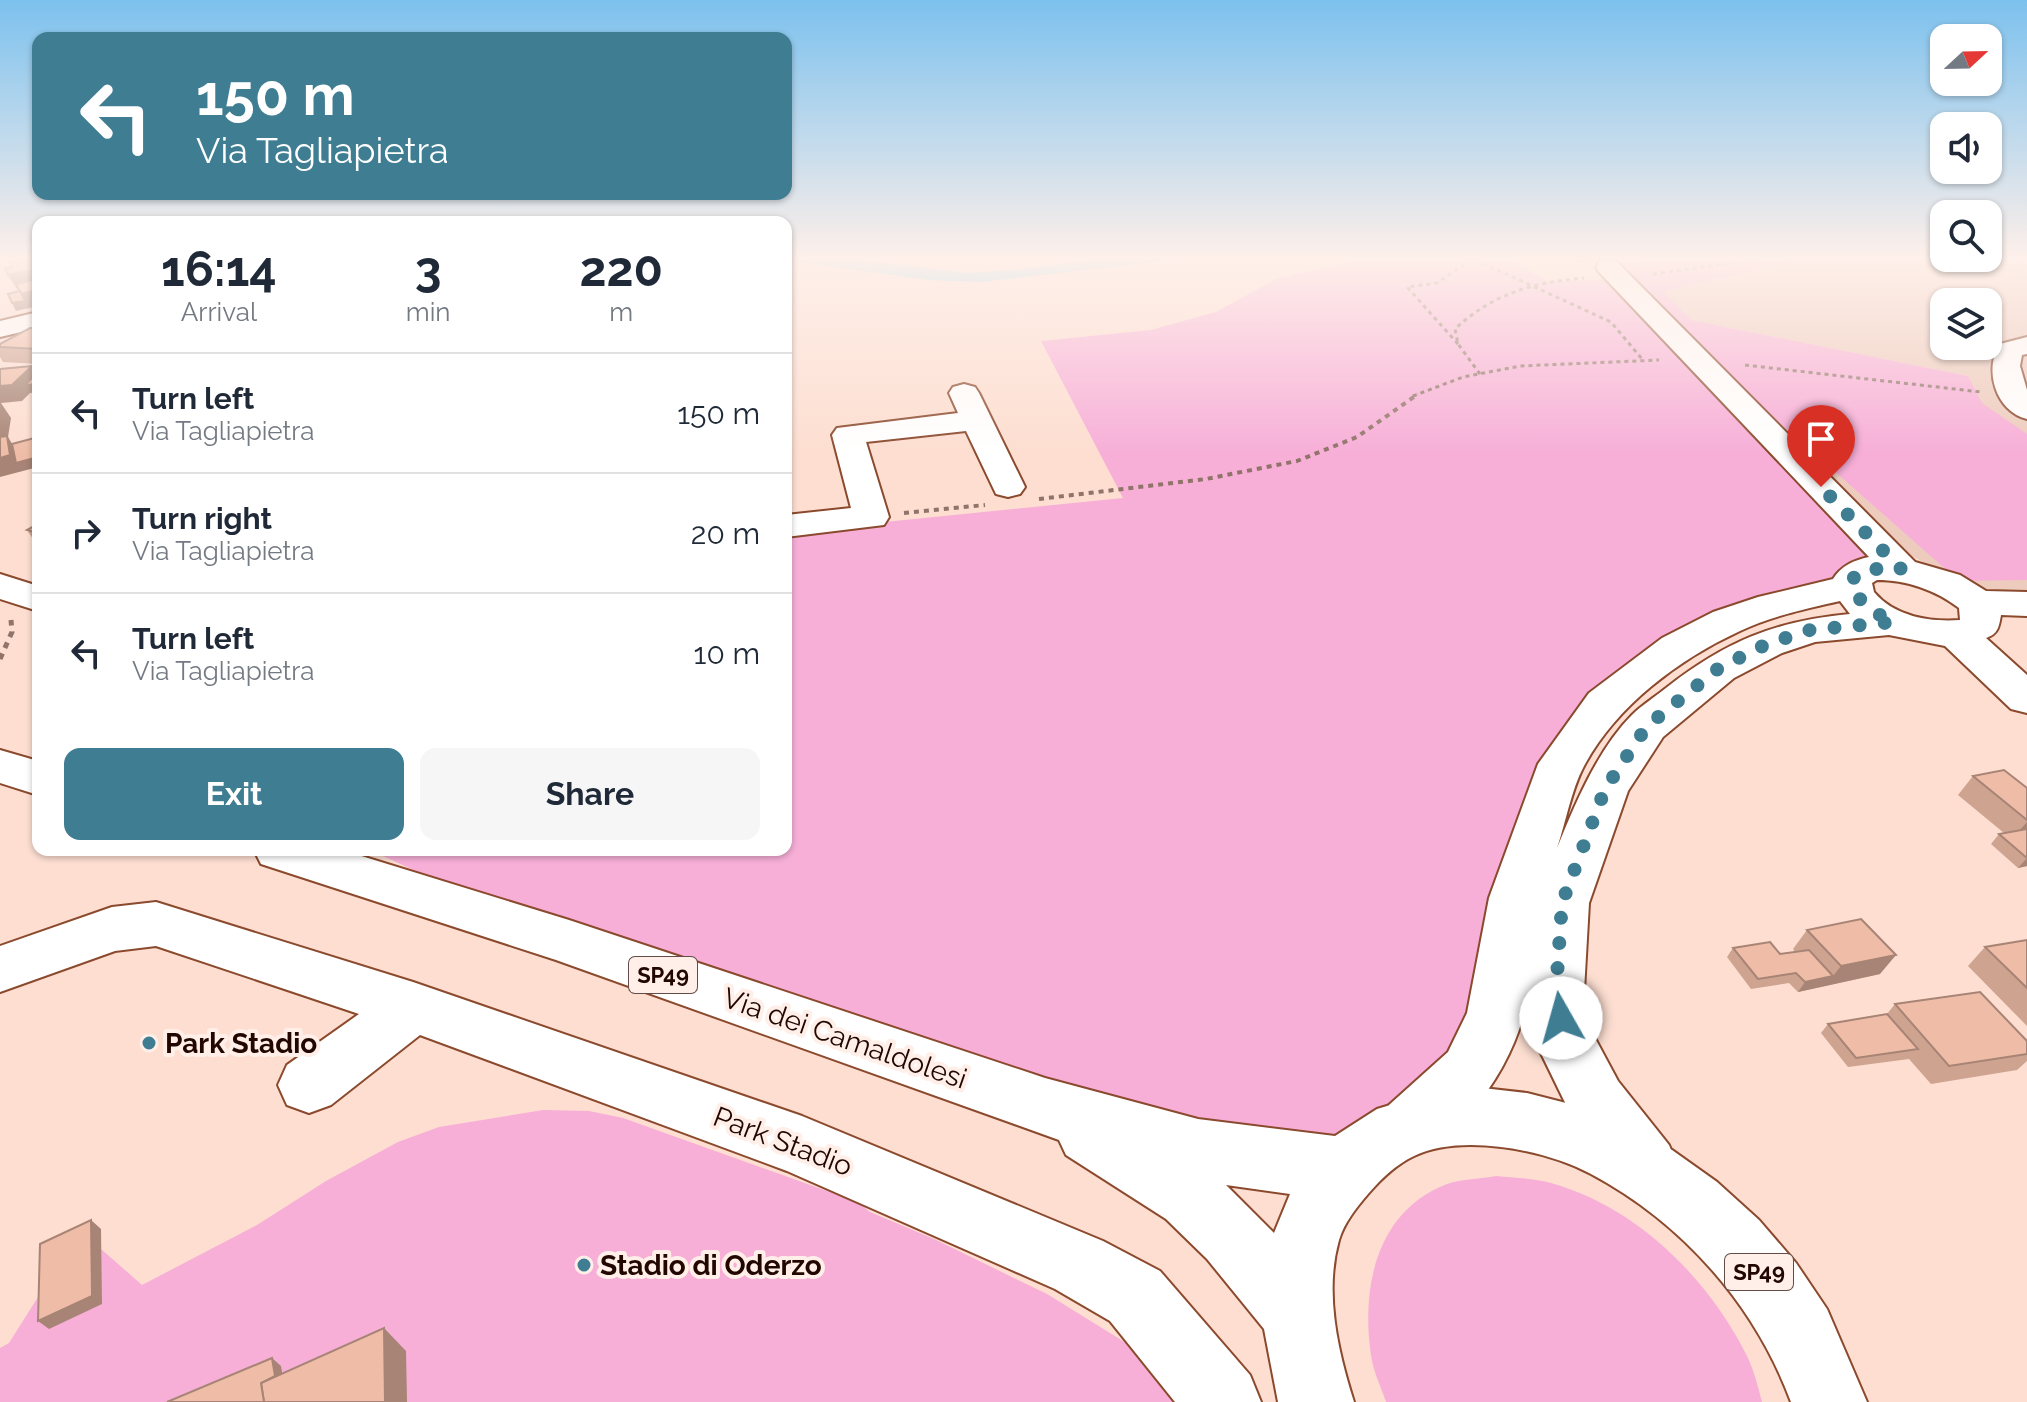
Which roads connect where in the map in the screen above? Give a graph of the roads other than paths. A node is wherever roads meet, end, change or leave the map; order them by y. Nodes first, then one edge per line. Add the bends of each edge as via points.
1 (28, 322) edge
2 (1661, 322) edge
3 (0, 329) edge
4 (2027, 345) edge
5 (2020, 403) edge
6 (1000, 496) road end
7 (792, 525) edge
8 (1901, 569) junction
9 (1851, 587) junction
10 (32, 599) edge
11 (1, 600) edge
12 (2027, 604) edge
13 (1967, 619) junction
14 (1894, 622) junction
15 (2027, 699) edge
16 (0, 766) edge
17 (32, 776) edge
18 (298, 856) edge
19 (0, 969) edge
20 (413, 1007) junction
21 (309, 1085) dead end
22 (1045, 1107) junction
23 (1411, 1126) junction
24 (1344, 1168) junction
25 (1650, 1172) junction
26 (1298, 1314) junction
27 (1223, 1402) edge
28 (1316, 1402) edge
29 (1829, 1402) edge

1 - 3 street
2 - 8 street
4 - 5 street via 2015,347 2005,358 2005,377
6 - 7 street via 970,406 848,435 871,517
8 - 9 street via 1867,569 1852,579
8 - 13 street via 1944,582
9 - 14 street via 1864,605
9 - 23 street via 1727,621 1677,647 1605,703 1561,764 1550,794 1515,898 1496,1015 1469,1071
10 - 11 street
12 - 13 street
13 - 14 street via 1939,634
13 - 15 street
14 - 25 street via 1810,630 1719,668 1647,726 1605,789 1562,903 1556,991 1567,1045 1596,1101
16 - 17 street
18 - 22 street, Via dei Camaldolesi / SP49 via 569,942
19 - 20 street, Park Stadio via 112,929 156,924
20 - 21 street
20 - 27 street, Park Stadio via 802,1146 1079,1265 1135,1296
22 - 24 street, Via dei Camaldolesi / SP49 via 1198,1150
22 - 26 street, Via dei Camaldolesi / SP49 via 1189,1196 1231,1235
23 - 24 street, SP49 via 1375,1143
23 - 25 street, SP49 via 1465,1115 1524,1120 1587,1138
24 - 26 street, SP49 via 1318,1207 1301,1256
25 - 29 street, SP49 via 1707,1216 1759,1271 1801,1336
26 - 28 street, SP49

